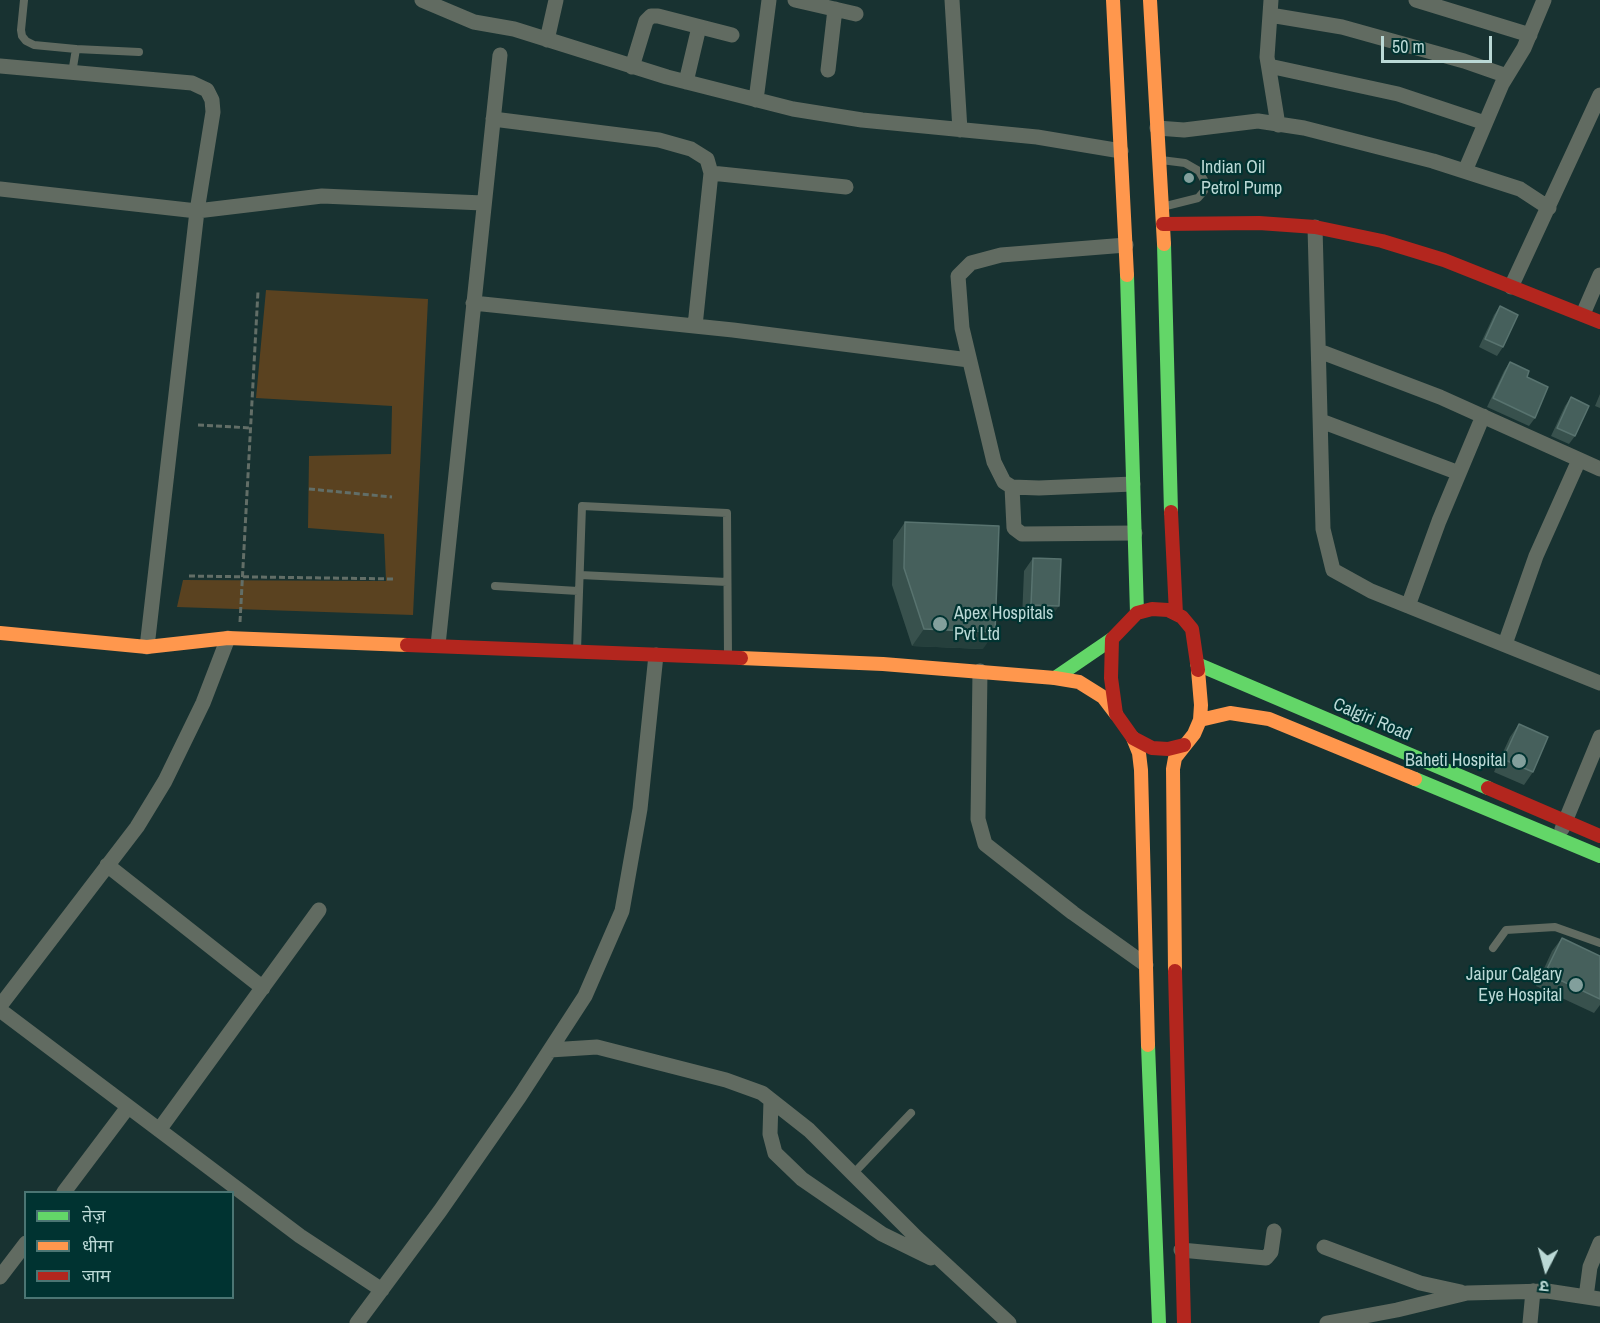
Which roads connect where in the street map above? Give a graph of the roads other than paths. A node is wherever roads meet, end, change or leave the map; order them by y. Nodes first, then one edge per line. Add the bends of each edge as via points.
1 (24, 0) edge
2 (422, 0) edge
3 (556, 0) edge
4 (770, 0) edge
5 (795, 0) edge
6 (952, 0) edge
7 (1113, 0) edge
8 (1416, 0) edge
9 (1544, 0) edge
10 (1151, 1) edge
11 (1271, 8) edge
12 (836, 9) junction
13 (856, 14) dead end
14 (699, 27) junction
15 (732, 35) dead end
16 (1530, 35) junction
17 (547, 40) junction
18 (76, 49) junction
19 (139, 52) dead end
20 (500, 55) dead end
21 (0, 66) edge
22 (1269, 66) junction
23 (632, 67) junction
24 (828, 70) dead end
25 (72, 73) junction
26 (1507, 76) junction
27 (686, 82) junction
28 (1600, 95) edge
29 (756, 100) junction
30 (493, 119) junction
31 (1485, 123) junction
32 (1278, 124) junction
33 (1157, 128) junction
34 (960, 130) junction
35 (1121, 151) junction
36 (1159, 160) junction
37 (1465, 171) junction
38 (711, 173) junction
39 (846, 187) dead end
40 (0, 189) edge
41 (483, 203) junction
42 (1162, 207) junction
43 (1550, 208) junction
44 (197, 211) junction
45 (1163, 224) junction
46 (1315, 227) junction
47 (1126, 244) junction
48 (1600, 275) edge
49 (1511, 287) junction
50 (473, 303) junction
51 (1583, 314) junction
52 (1600, 322) edge
53 (695, 326) junction
54 (1318, 351) junction
55 (969, 360) junction
56 (1483, 416) junction
57 (1321, 421) junction
58 (1579, 460) junction
59 (1600, 469) edge
60 (1459, 473) junction
61 (1133, 484) junction
62 (1012, 486) junction
63 (1135, 533) junction
64 (580, 575) junction
65 (727, 582) junction
66 (495, 586) dead end
67 (578, 591) junction
68 (1408, 606) junction
69 (1137, 614) junction
70 (1176, 614) junction
71 (0, 633) edge
72 (234, 639) junction
73 (1112, 639) junction
74 (1505, 644) junction
75 (438, 645) junction
76 (147, 647) junction
77 (578, 651) junction
78 (656, 655) junction
79 (728, 658) junction
80 (1197, 664) junction
81 (980, 671) junction
82 (1055, 678) junction
83 (1600, 683) edge
84 (1116, 714) junction
85 (1200, 720) junction
86 (1600, 737) edge
87 (1133, 738) junction
88 (1184, 745) junction
89 (1565, 822) junction
90 (1600, 836) edge
91 (1558, 838) junction
92 (1600, 856) edge
93 (107, 865) junction
94 (319, 910) dead end
95 (1600, 943) edge
96 (1493, 948) dead end
97 (1146, 966) junction
98 (263, 988) junction
99 (0, 1008) edge
100 (550, 1050) junction
101 (771, 1100) junction
102 (128, 1107) junction
103 (911, 1113) dead end
104 (159, 1130) junction
105 (853, 1174) junction
106 (65, 1191) edge
107 (1274, 1231) dead end
108 (1600, 1243) edge
109 (24, 1246) edge
110 (1324, 1247) dead end
111 (1181, 1250) junction
112 (946, 1265) junction
113 (0, 1277) edge
114 (382, 1290) junction
115 (1533, 1291) junction
116 (1467, 1293) junction
117 (1593, 1298) edge
118 (357, 1323) edge
119 (1009, 1323) edge
120 (1159, 1323) edge
121 (1184, 1323) edge
122 (1326, 1323) edge
123 (1530, 1323) edge

1 - 18 lane via 21,30 26,41
2 - 17 street via 474,22
3 - 17 street
4 - 29 street
5 - 12 street
6 - 34 street
7 - 35 main road
8 - 16 street
9 - 16 street
10 - 33 main road
11 - 22 street
11 - 26 street
12 - 13 street
12 - 24 street
14 - 15 street
14 - 23 street via 651,16
14 - 27 street
16 - 26 street
17 - 23 street
18 - 19 lane
18 - 25 lane
20 - 30 street
21 - 25 street
22 - 31 street via 1398,94
22 - 32 street
23 - 27 street
25 - 44 street via 192,83 207,90 213,112
26 - 31 street
27 - 29 street
28 - 43 street
29 - 34 street via 862,120
30 - 38 street via 659,140 691,148 707,159
30 - 41 street
31 - 37 street
32 - 33 street via 1258,121 1184,130
32 - 37 street
33 - 36 main road
34 - 35 street via 1037,137
35 - 47 main road
36 - 42 main road
36 - 42 lane via 1185,163 1199,171 1204,180 1204,191 1198,198
37 - 43 street via 1520,189
38 - 39 street
38 - 53 street
40 - 44 street
41 - 44 street via 322,196
41 - 50 street
42 - 45 main road
43 - 49 street
44 - 76 street
45 - 46 main road
45 - 70 main road
46 - 49 main road via 1382,241
46 - 54 street
47 - 55 street via 1001,255 971,263 958,276
47 - 61 main road
48 - 51 street
49 - 51 main road
50 - 53 street
50 - 75 street
51 - 52 main road
53 - 55 street
54 - 56 street
54 - 57 street
55 - 62 street via 994,462 1004,482
56 - 58 street
56 - 60 street
57 - 60 street
57 - 68 street via 1323,529 1333,570
58 - 59 street
58 - 74 street via 1536,556
60 - 68 street
61 - 62 street
61 - 63 main road
62 - 63 street via 1014,528 1022,534
63 - 69 main road
64 - 65 lane
64 - 65 lane via 582,506 727,513
64 - 67 lane
65 - 79 lane
66 - 67 lane
67 - 77 lane
68 - 74 street
69 - 70 main road via 1152,609
69 - 73 main road
70 - 80 main road via 1192,629
71 - 76 main road
72 - 75 main road
72 - 76 main road
72 - 93 street via 165,781 137,827
73 - 82 main road
73 - 84 main road via 1111,678
74 - 83 street
75 - 77 main road
77 - 78 main road
78 - 79 main road
78 - 100 street via 640,809 622,911 585,996
79 - 81 main road
80 - 85 main road
80 - 89 main road, Calgiri Road
81 - 82 main road
81 - 97 street via 978,819 985,844
82 - 84 main road via 1079,682 1103,697
84 - 87 main road
85 - 88 main road
85 - 91 main road via 1230,713 1269,719
86 - 89 street
87 - 88 main road via 1152,748
87 - 97 main road via 1141,770
88 - 111 main road via 1173,769
89 - 90 main road, Calgiri Road
89 - 91 street
91 - 92 main road
93 - 98 street
93 - 99 street
94 - 98 street
95 - 96 lane via 1555,927 1506,930
97 - 120 main road
98 - 104 street
99 - 102 street
100 - 101 street via 597,1047 726,1080
100 - 114 street
101 - 105 street via 809,1130
101 - 112 street via 770,1134 775,1153 802,1179 882,1234
102 - 104 street
102 - 106 street
103 - 105 lane
104 - 114 street via 300,1236
105 - 112 street
107 - 111 street via 1271,1252 1266,1258
108 - 117 street via 1590,1267
109 - 113 street
110 - 116 street via 1420,1283
111 - 121 main road
112 - 119 street
114 - 118 street
115 - 116 street
115 - 117 street
115 - 123 street
116 - 122 street

